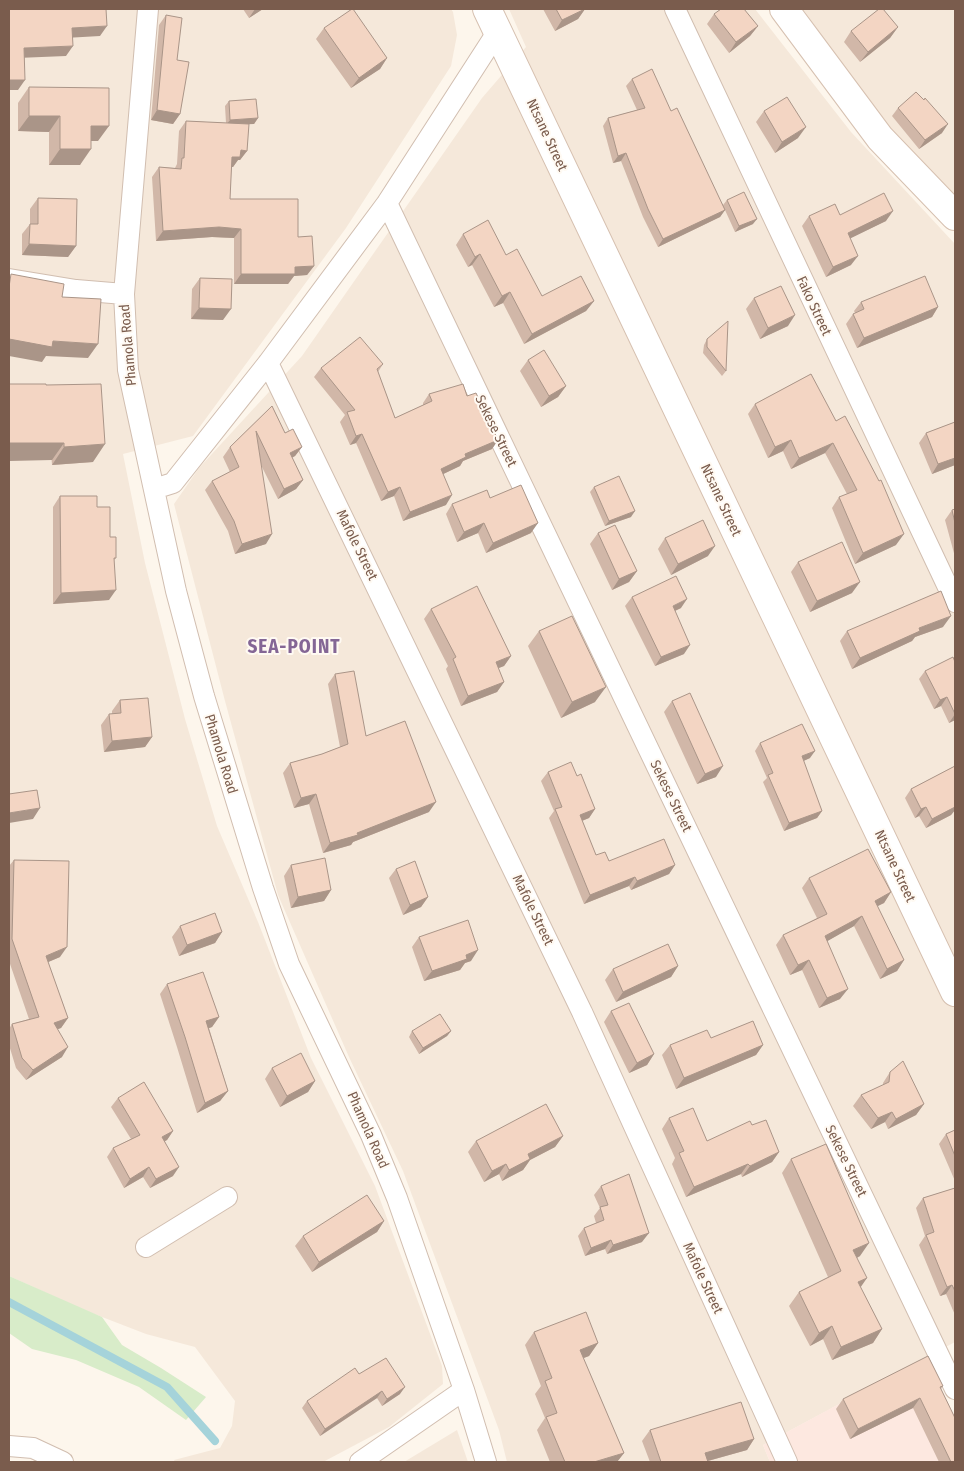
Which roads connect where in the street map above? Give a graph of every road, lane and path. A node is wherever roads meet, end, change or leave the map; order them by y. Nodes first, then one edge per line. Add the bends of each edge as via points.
1 (148, 9) edge
2 (675, 9) edge
3 (784, 9) edge
4 (493, 20) edge
5 (387, 203) junction
6 (955, 216) edge
7 (9, 279) edge
8 (124, 294) junction
9 (268, 363) junction
10 (154, 489) junction
11 (955, 602) edge
12 (955, 992) edge
13 (227, 1197) dead end
14 (146, 1247) dead end
15 (955, 1389) edge
16 (464, 1390) junction
17 (9, 1446) edge
18 (63, 1462) edge
19 (360, 1462) edge
20 (486, 1462) edge
21 (787, 1462) edge

1 - 8 street, Phamola Road
2 - 11 street, Fako Street
3 - 6 street via 880,138
4 - 5 street
4 - 12 street, Ntsane Street
5 - 9 street
5 - 15 street, Sekese Street
7 - 8 street
8 - 10 street, Phamola Road via 128,370
9 - 10 street via 173,483
9 - 21 street, Mafole Street via 582,1012
10 - 16 street, Phamola Road via 176,591 204,696 271,913 289,964 394,1189
13 - 14 street
16 - 19 street
16 - 20 street, Phamola Road
17 - 18 street via 33,1448

